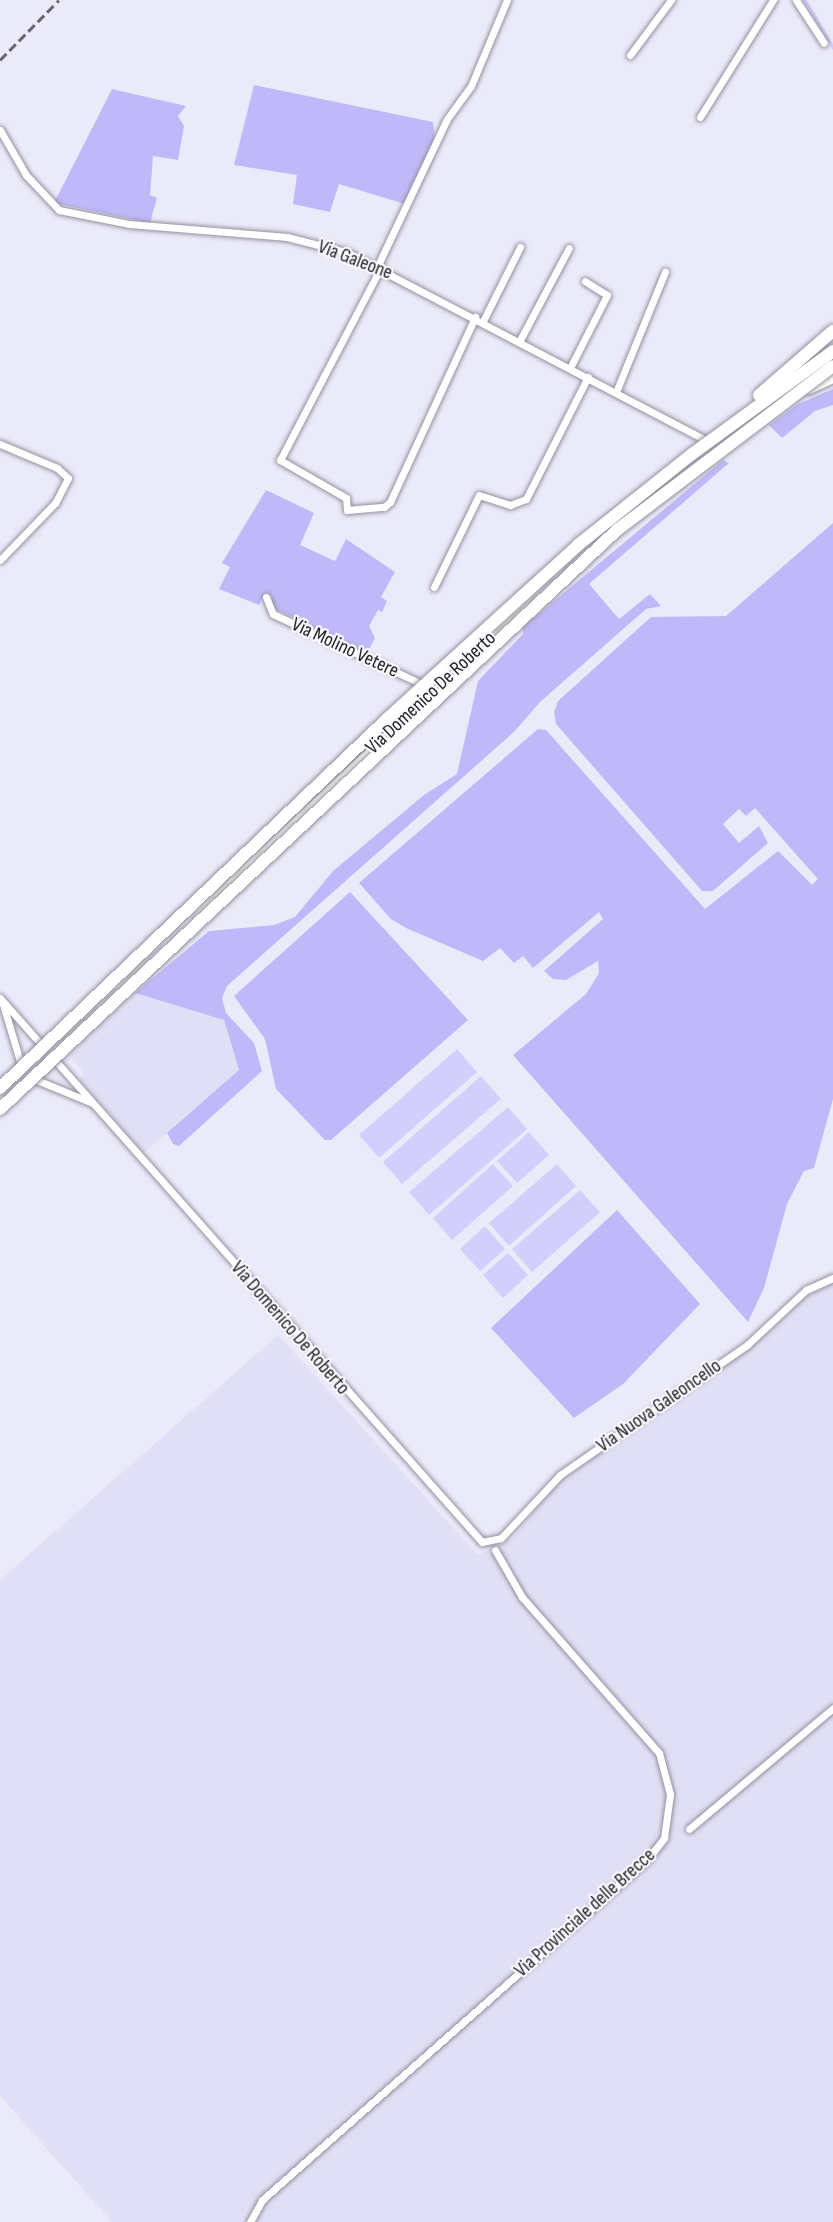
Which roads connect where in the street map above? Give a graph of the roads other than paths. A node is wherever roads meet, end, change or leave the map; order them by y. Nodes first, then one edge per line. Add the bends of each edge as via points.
1 (507, 0) edge
2 (671, 0) edge
3 (773, 0) edge
4 (796, 0) edge
5 (824, 43) dead end
6 (630, 55) dead end
7 (700, 117) dead end
8 (0, 130) edge
9 (520, 247) dead end
10 (569, 248) dead end
11 (380, 266) junction
12 (665, 272) dead end
13 (585, 281) dead end
14 (476, 317) junction
15 (483, 321) junction
16 (833, 331) edge
17 (520, 340) junction
18 (833, 351) edge
19 (833, 358) edge
20 (833, 366) edge
21 (570, 368) junction
22 (588, 377) junction
23 (833, 377) edge
24 (616, 392) junction
25 (778, 403) junction
26 (0, 444) edge
27 (714, 444) junction
28 (692, 453) junction
29 (0, 560) edge
30 (434, 587) dead end
31 (266, 597) dead end
32 (434, 690) junction
33 (0, 999) edge
34 (49, 1053) junction
35 (26, 1074) junction
36 (0, 1088) edge
37 (0, 1098) edge
38 (94, 1104) junction
39 (0, 1108) edge
40 (833, 1278) edge
41 (492, 1542) joint
42 (495, 1550) dead end
43 (833, 1708) edge
44 (689, 1829) dead end
45 (250, 2222) edge

1 - 11 street via 471,86 447,119
2 - 6 street
3 - 7 street
4 - 5 street
8 - 11 street, Via Galeone via 26,174 59,210 129,224 287,237
9 - 15 street
10 - 17 street
11 - 14 street, Via Galeone
11 - 14 street via 280,460 346,498 347,510 384,507 390,502
12 - 24 street
13 - 21 street via 608,295
14 - 15 street, Via Galeone
15 - 17 street, Via Galeone
16 - 28 highway, bridge
17 - 21 street, Via Galeone
18 - 28 highway, bridge
19 - 27 street, Via Domenico De Roberto
20 - 25 highway, bridge
21 - 22 street, Via Galeone
22 - 24 street, Via Galeone
22 - 30 street via 526,499 510,505 479,495
23 - 25 highway, bridge
24 - 27 street, Via Galeone
25 - 39 highway, bridge via 617,530
26 - 29 street via 57,468 68,478 55,503
27 - 32 street, Via Domenico De Roberto via 583,551
28 - 36 highway, bridge via 578,545 402,705
31 - 32 street, Via Molino Vetere via 273,614
32 - 34 street, Via Domenico De Roberto
33 - 34 street, Via Domenico De Roberto
33 - 35 street, Via Domenico De Roberto
34 - 35 street, Via Domenico De Roberto
34 - 38 street, Via Domenico De Roberto
35 - 37 street, Via Domenico De Roberto
35 - 38 street, Via Domenico De Roberto
38 - 41 street, Via Domenico De Roberto via 474,1537
40 - 41 street, Via Nuova Galeoncello via 806,1290 747,1345 560,1475
42 - 45 street, Via Provinciale delle Brecce via 522,1597 659,1753 670,1794 664,1838 647,1860 262,2200
43 - 44 street

